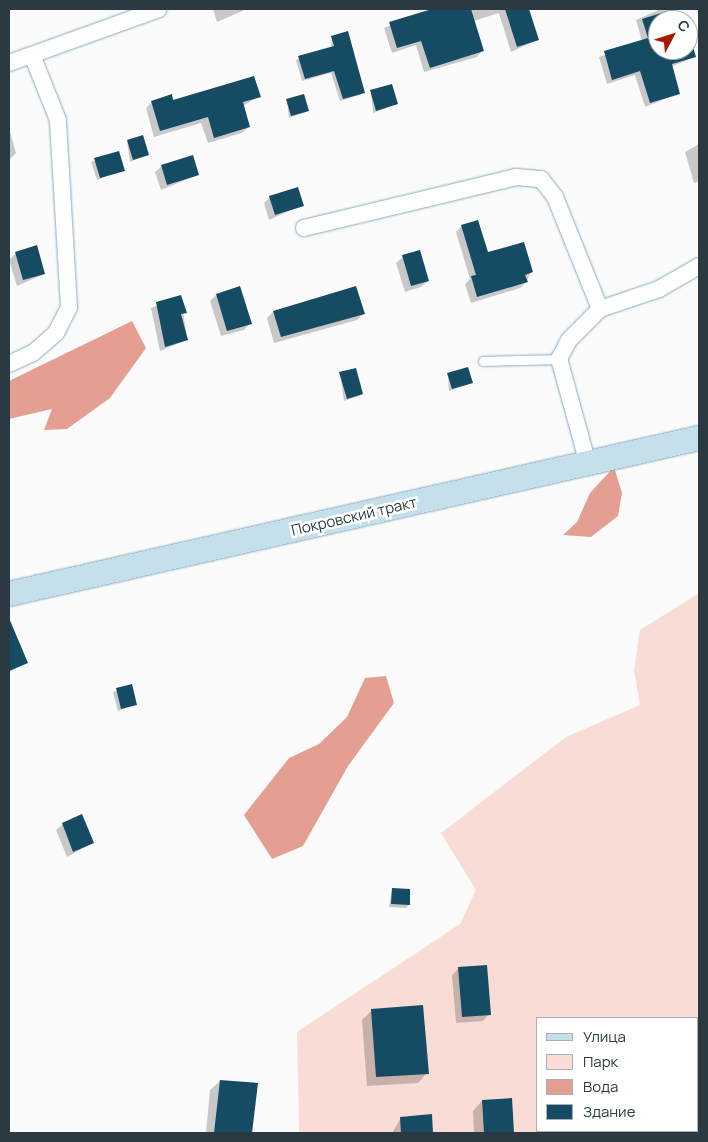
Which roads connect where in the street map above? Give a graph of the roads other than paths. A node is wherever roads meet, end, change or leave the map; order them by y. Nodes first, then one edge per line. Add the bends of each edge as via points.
1 (159, 9) edge
2 (32, 55) junction
3 (9, 62) edge
4 (304, 228) dead end
5 (699, 266) edge
6 (600, 309) junction
7 (559, 359) junction
8 (483, 361) dead end
9 (9, 364) edge
10 (699, 438) edge
11 (588, 464) junction
12 (9, 594) edge

1 - 2 street
2 - 3 street
2 - 9 street via 58,120 69,307 56,333 33,353
4 - 6 street via 516,177 541,179 555,197
5 - 6 street via 659,289
6 - 7 street via 568,340
7 - 8 lane
7 - 11 street
10 - 11 main road, Покровский тракт
11 - 12 main road, Покровский тракт

